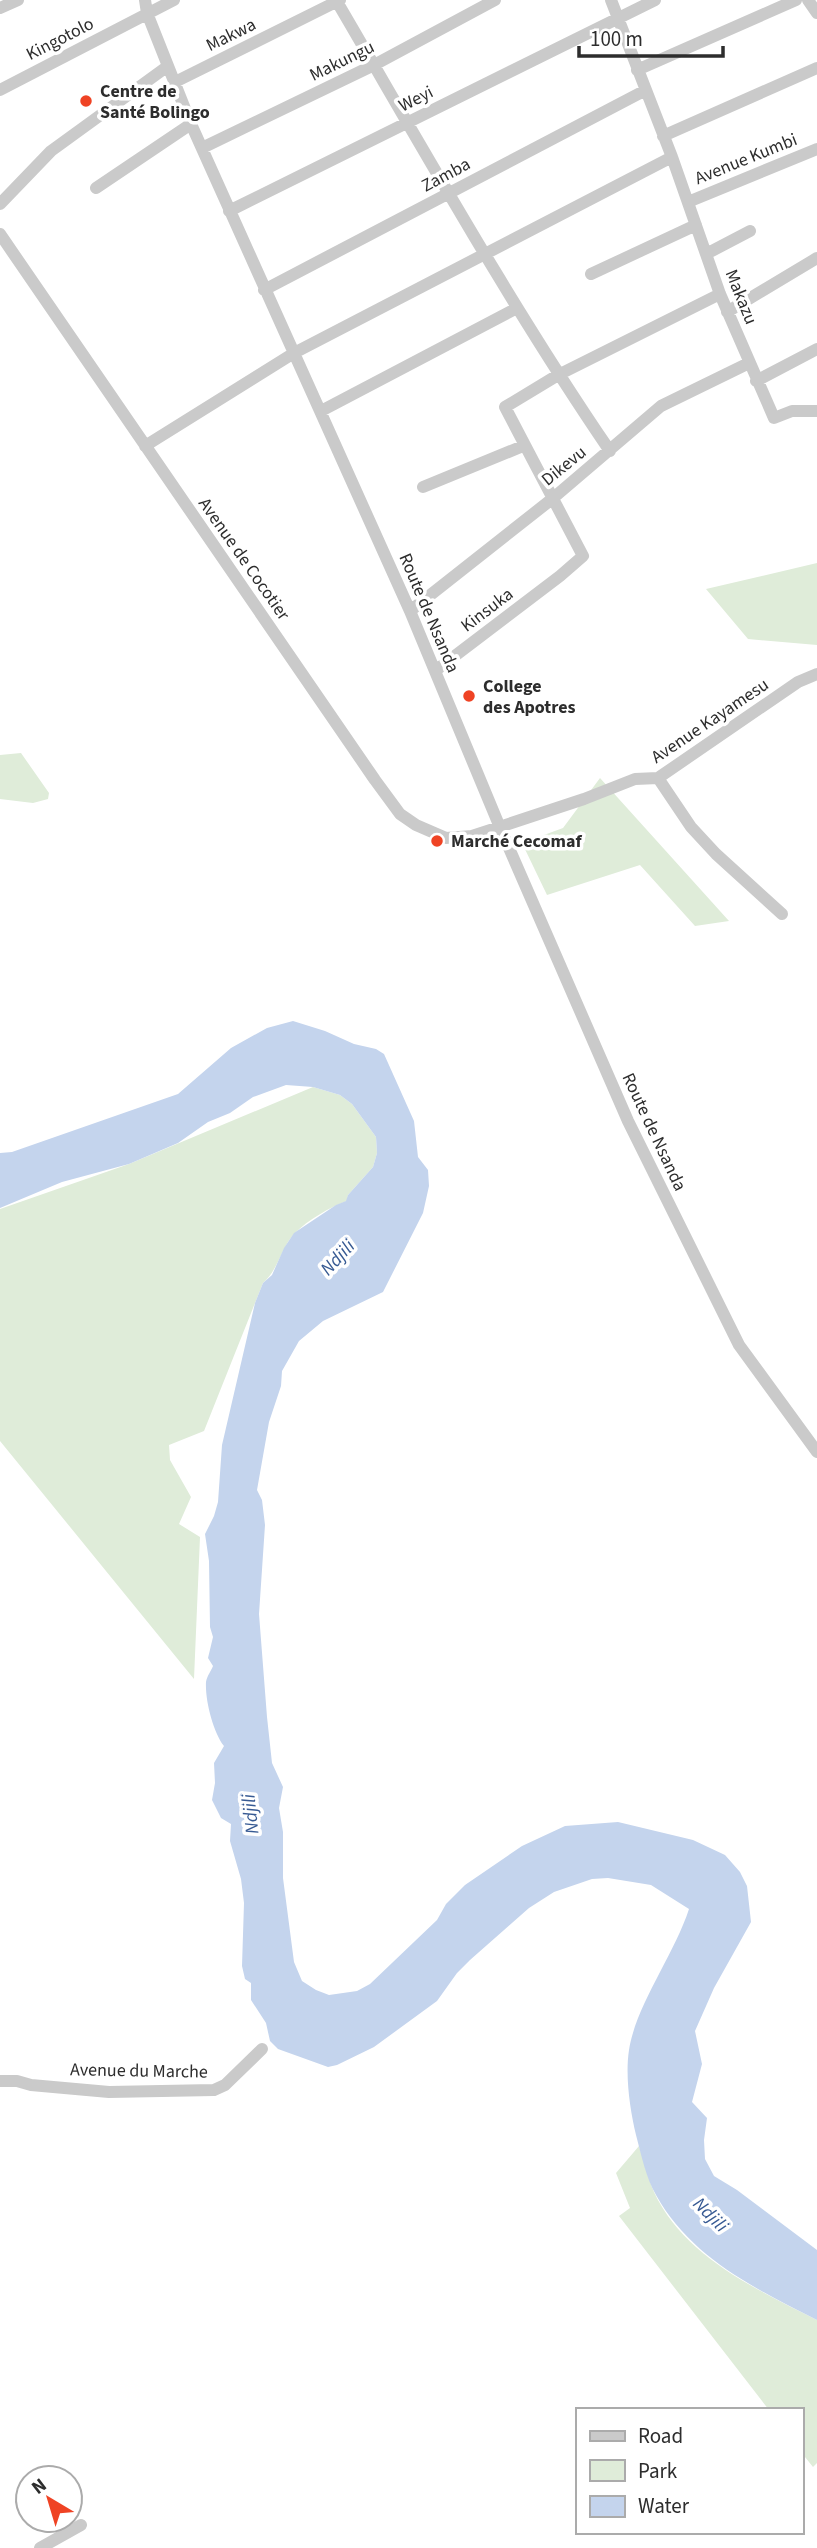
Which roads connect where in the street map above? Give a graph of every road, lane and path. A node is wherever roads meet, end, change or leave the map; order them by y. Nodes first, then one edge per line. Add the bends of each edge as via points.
1 (18, 0) edge
2 (174, 0) edge
3 (495, 0) edge
4 (611, 0) edge
5 (655, 0) edge
6 (796, 0) edge
7 (808, 0) edge
8 (337, 1) edge
9 (146, 7) edge
10 (0, 8) edge
11 (817, 13) edge
12 (618, 17) junction
13 (374, 65) junction
14 (168, 66) junction
15 (817, 68) edge
16 (637, 70) junction
17 (175, 82) junction
18 (0, 90) edge
19 (644, 91) junction
20 (408, 122) junction
21 (191, 124) junction
22 (663, 136) junction
23 (202, 148) junction
24 (817, 149) edge
25 (672, 157) junction
26 (96, 188) dead end
27 (448, 194) junction
28 (688, 202) junction
29 (0, 204) edge
30 (229, 211) junction
31 (695, 225) junction
32 (750, 232) dead end
33 (0, 234) edge
34 (706, 254) junction
35 (486, 256) junction
36 (817, 258) edge
37 (591, 274) dead end
38 (264, 290) junction
39 (720, 294) junction
40 (517, 307) junction
41 (727, 312) junction
42 (817, 349) edge
43 (294, 353) junction
44 (749, 363) junction
45 (558, 375) junction
46 (756, 381) junction
47 (321, 411) junction
48 (817, 411) edge
49 (145, 446) junction
50 (523, 446) junction
51 (610, 451) junction
52 (423, 487) dead end
53 (552, 499) junction
54 (410, 611) junction
55 (435, 671) junction
56 (817, 674) edge
57 (657, 778) junction
58 (499, 825) junction
59 (782, 914) dead end
60 (817, 1452) edge
61 (262, 2049) dead end
62 (0, 2081) edge
63 (65, 2534) edge
64 (40, 2548) edge

1 - 10 street
2 - 9 street, Kingotolo
3 - 13 street, Makungu
4 - 12 street, Makazu
5 - 12 street, Weyi
6 - 16 street
7 - 11 street
8 - 13 street
8 - 17 street, Makwa
9 - 14 street, Route de Nsanda
9 - 18 street, Kingotolo
12 - 16 street, Makazu
12 - 20 street, Weyi
13 - 20 street
13 - 23 street, Makungu
14 - 17 street, Route de Nsanda
14 - 29 street via 51,151
15 - 22 street
16 - 19 street, Makazu
17 - 21 street, Route de Nsanda
19 - 22 street, Makazu
19 - 27 street, Zamba
20 - 27 street
20 - 30 street, Weyi
21 - 23 street, Route de Nsanda
21 - 26 street
22 - 25 street, Makazu
23 - 30 street, Route de Nsanda
24 - 28 street, Avenue Kumbi
25 - 28 street, Makazu
25 - 35 street
27 - 35 street
27 - 38 street, Zamba
28 - 31 street, Makazu
30 - 38 street, Route de Nsanda
31 - 34 street, Makazu
31 - 37 street
32 - 34 street
33 - 49 street, Avenue de Cocotier
34 - 39 street, Makazu
35 - 40 street
35 - 43 street
36 - 41 street
38 - 43 street, Route de Nsanda
39 - 41 street, Makazu
39 - 45 street
40 - 45 street
40 - 47 street
41 - 44 street, Makazu
42 - 46 street
43 - 47 street, Route de Nsanda
43 - 49 street
44 - 46 street, Makazu
44 - 51 street, Dikevu via 662,406
45 - 50 street via 505,407
45 - 51 street
46 - 48 street, Makazu via 774,418 792,411
47 - 54 street, Route de Nsanda
49 - 58 street, Avenue de Cocotier via 400,814 446,838 471,836
50 - 52 street
50 - 53 street
51 - 53 street, Dikevu
53 - 54 street, Dikevu
53 - 55 street, Kinsuka via 583,556
54 - 55 street, Route de Nsanda
55 - 58 street, Route de Nsanda
56 - 57 street, Avenue Kayamesu
57 - 58 street, Avenue Kayamesu via 635,779
57 - 59 street via 691,827
58 - 60 street, Route de Nsanda via 628,1121 739,1345
61 - 62 street, Avenue du Marche via 214,2091 109,2092
63 - 64 street

